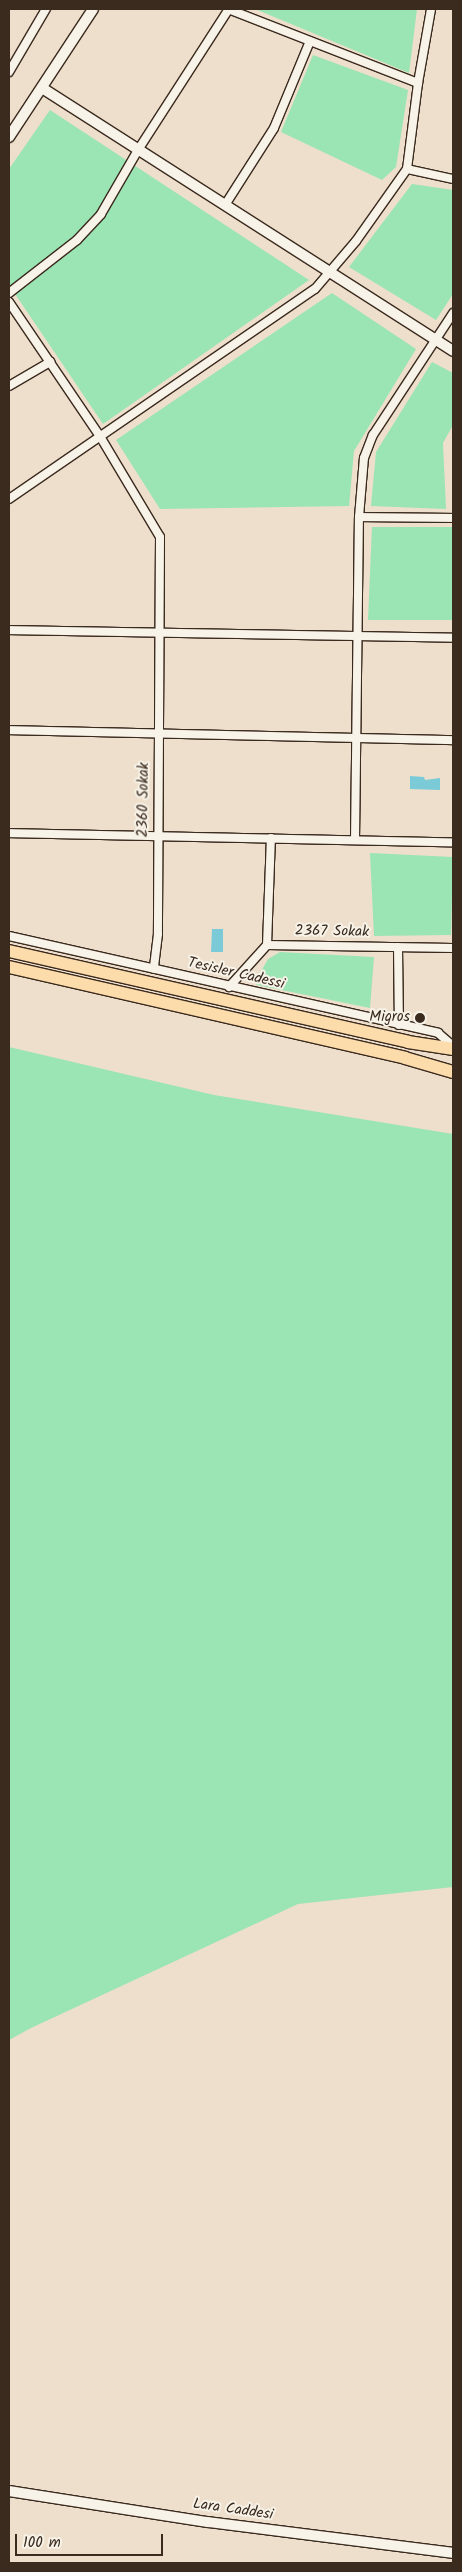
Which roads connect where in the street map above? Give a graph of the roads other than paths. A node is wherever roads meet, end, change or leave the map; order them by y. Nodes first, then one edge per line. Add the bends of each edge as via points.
1 (46, 9) edge
2 (93, 9) edge
3 (228, 9) edge
4 (431, 9) edge
5 (310, 41) junction
6 (9, 72) edge
7 (418, 83) junction
8 (42, 88) junction
9 (9, 137) edge
10 (138, 150) junction
11 (407, 169) junction
12 (453, 178) edge
13 (225, 205) junction
14 (329, 272) junction
15 (9, 293) edge
16 (9, 302) edge
17 (453, 313) edge
18 (436, 340) junction
19 (453, 351) edge
20 (50, 362) junction
21 (9, 386) edge
22 (101, 438) junction
23 (9, 499) edge
24 (359, 517) junction
25 (453, 518) edge
26 (9, 630) edge
27 (161, 632) junction
28 (357, 636) junction
29 (453, 638) edge
30 (9, 730) edge
31 (158, 733) junction
32 (356, 738) junction
33 (453, 740) edge
34 (9, 833) edge
35 (157, 836) junction
36 (271, 838) junction
37 (355, 840) junction
38 (453, 842) edge
39 (9, 936) edge
40 (267, 945) junction
41 (398, 947) junction
42 (453, 948) edge
43 (9, 951) edge
44 (9, 967) edge
45 (154, 969) junction
46 (230, 988) junction
47 (399, 1024) junction
48 (453, 1047) edge
49 (453, 1072) edge
50 (9, 2491) edge
51 (453, 2553) edge

1 - 6 street
2 - 8 street
3 - 5 street
3 - 10 street
4 - 7 street
5 - 7 street
5 - 13 street via 274,128
7 - 11 street
8 - 9 street
8 - 10 street
10 - 13 street
10 - 15 street via 101,214 77,240
11 - 12 street
11 - 14 street via 356,241
13 - 14 street
14 - 18 street
14 - 22 street via 315,289
16 - 20 street, 2360 Sokak
17 - 18 street
18 - 19 street
18 - 24 street via 373,435 364,458
20 - 21 street
20 - 22 street, 2360 Sokak
22 - 23 street
22 - 27 street, 2360 Sokak via 160,537
24 - 25 street
24 - 28 street
26 - 27 street
27 - 28 street
27 - 31 street, 2360 Sokak
28 - 29 street
28 - 32 street
30 - 31 street
31 - 32 street
31 - 35 street, 2360 Sokak
32 - 33 street
32 - 37 street
34 - 35 street
35 - 36 street
35 - 45 street, 2360 Sokak via 158,934
36 - 37 street
36 - 40 street
37 - 38 street
39 - 45 street, Tesisler Cadessi
40 - 41 street, 2367 Sokak
40 - 46 street
41 - 42 street, 2367 Sokak
41 - 47 street
43 - 48 main road via 408,1042
44 - 49 main road
45 - 46 street, Tesisler Cadessi
46 - 47 street, Tesisler Cadessi
47 - 48 street, Tesisler Cadessi via 438,1033
50 - 51 street, Lara Caddesi via 208,2522

